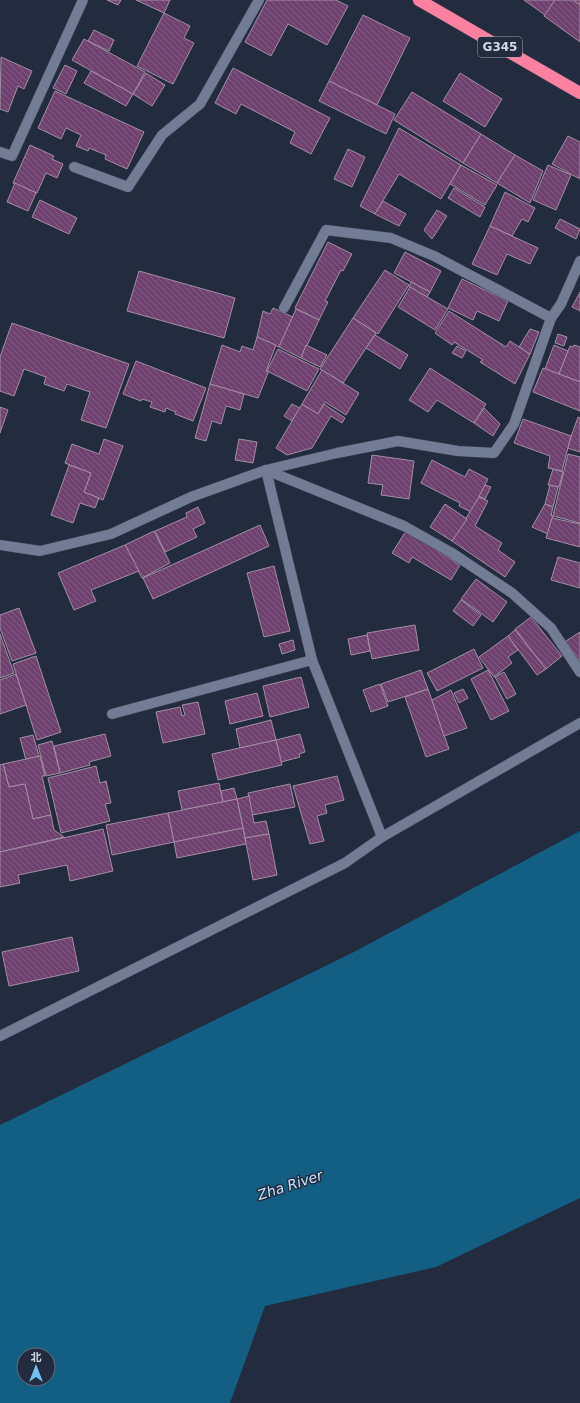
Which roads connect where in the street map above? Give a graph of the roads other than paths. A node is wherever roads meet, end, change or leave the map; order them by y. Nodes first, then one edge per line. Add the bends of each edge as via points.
1 (83, 0) edge
2 (259, 0) edge
3 (419, 0) edge
4 (580, 93) edge
5 (0, 152) edge
6 (74, 167) dead end
7 (580, 261) edge
8 (284, 308) dead end
9 (550, 318) junction
10 (266, 470) junction
11 (0, 545) edge
12 (312, 660) junction
13 (580, 672) edge
14 (112, 714) dead end
15 (580, 723) edge
16 (382, 837) junction
17 (0, 1036) edge

1 - 5 street via 12,156
2 - 6 street via 200,104 162,135 128,187
3 - 4 highway, G345
7 - 9 street via 561,304
8 - 9 street via 326,230 391,238 434,256
9 - 10 street via 514,424 494,453 458,451 398,441
10 - 11 street via 191,497 111,534 40,551
10 - 12 street
10 - 13 street via 404,526 452,553 512,593 551,628
12 - 14 street
12 - 16 street
15 - 16 street
16 - 17 street via 345,863

